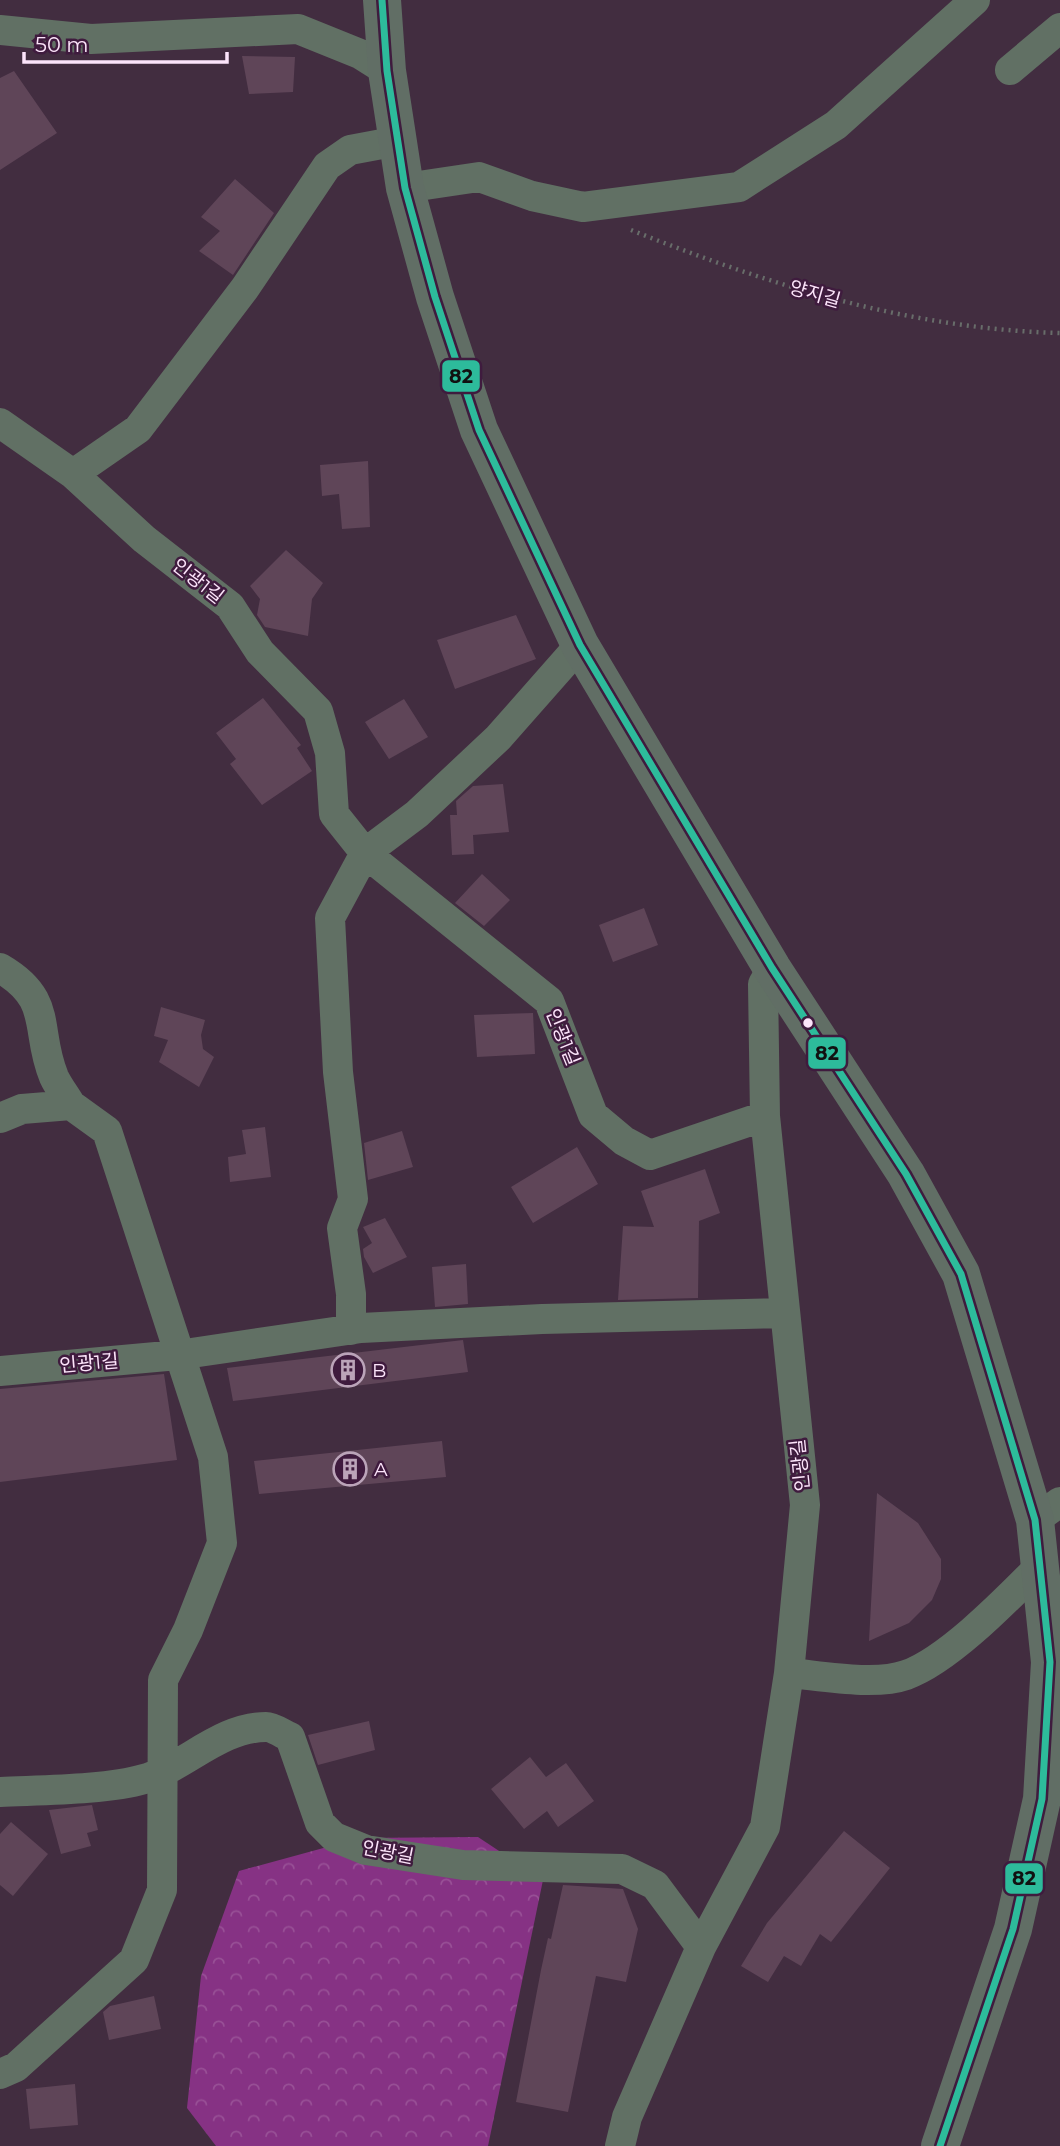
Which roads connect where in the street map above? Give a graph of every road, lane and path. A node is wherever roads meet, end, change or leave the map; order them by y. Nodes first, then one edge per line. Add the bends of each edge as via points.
1 (382, 0) edge
2 (975, 0) edge
3 (1060, 28) edge
4 (0, 30) edge
5 (1010, 69) dead end
6 (387, 71) junction
7 (398, 141) junction
8 (405, 188) junction
9 (583, 208) junction
10 (1060, 332) edge
11 (0, 423) edge
12 (73, 474) junction
13 (580, 645) junction
14 (365, 853) junction
15 (0, 968) edge
16 (772, 968) junction
17 (71, 1105) junction
18 (765, 1116) junction
19 (0, 1118) edge
20 (784, 1313) junction
21 (351, 1330) junction
22 (178, 1355) junction
23 (0, 1371) edge
24 (1048, 1511) edge
25 (1042, 1564) junction
26 (789, 1673) junction
27 (163, 1772) junction
28 (0, 1792) edge
29 (701, 1948) junction
30 (0, 2074) edge
31 (620, 2146) edge
32 (940, 2146) edge

1 - 6 main road
2 - 9 street via 836,125 738,187
3 - 5 street
4 - 6 street via 91,39 298,29 360,54
6 - 7 main road
7 - 8 main road
7 - 12 street via 350,150 327,166 237,299 138,429
8 - 9 street via 479,177
8 - 13 main road via 479,430
9 - 10 path, 양지길 via 732,270 883,312
11 - 12 street, 인광1길
12 - 14 street, 인광1길 via 144,539 230,606 260,652 318,711 330,752 334,814
13 - 14 street via 498,738 417,814
13 - 16 main road
14 - 18 street, 인광1길 via 549,1001 593,1115 624,1141 650,1155
14 - 21 street via 330,918 338,1072 352,1199 342,1228
15 - 17 street via 18,979 38,1003 54,1076
16 - 18 street, 인광길 via 763,984
16 - 24 main road via 899,1163 961,1274
17 - 19 street via 22,1109
17 - 22 street via 107,1131
18 - 20 street, 인광길
20 - 21 street, 인광1길 via 542,1318
20 - 26 street, 인광길 via 805,1505
21 - 22 street, 인광1길
22 - 23 street, 인광1길
22 - 27 street via 213,1457 222,1543 163,1680
24 - 25 main road
25 - 26 street via 946,1651 906,1675 866,1679
25 - 32 main road via 1050,1662 1042,1799 1013,1929
26 - 29 street, 인광길 via 765,1827
27 - 28 street, 인광길 via 142,1780
27 - 29 street, 인광길 via 200,1748 267,1727 290,1737 320,1823 334,1837 366,1850 463,1865 622,1869 655,1885
27 - 30 street via 162,1890 134,1960 16,2067
29 - 31 street, 인광길 via 627,2117

